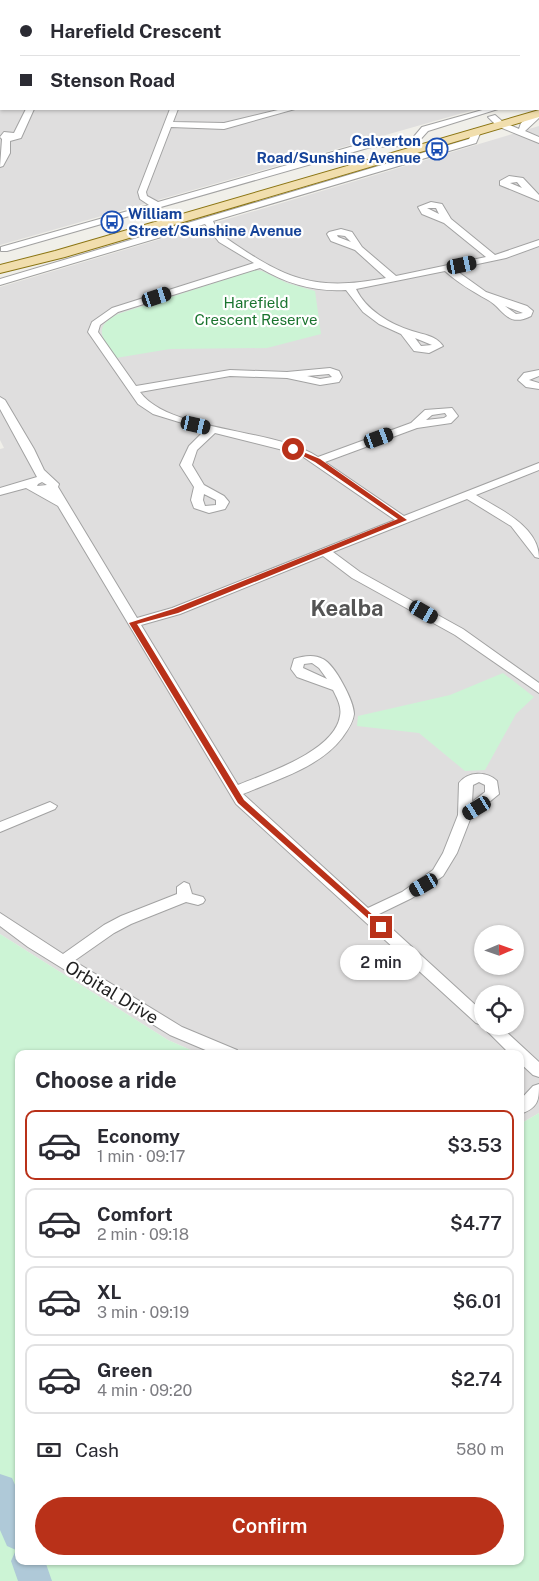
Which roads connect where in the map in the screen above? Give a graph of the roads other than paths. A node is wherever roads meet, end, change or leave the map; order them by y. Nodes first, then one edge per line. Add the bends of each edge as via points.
1 (29, 110) edge
2 (174, 110) edge
3 (287, 110) edge
4 (516, 110) edge
5 (530, 110) edge
6 (537, 110) edge
7 (492, 115) edge
8 (169, 124) junction
9 (523, 128) junction
10 (423, 130) junction
11 (477, 131) junction
12 (8, 136) edge
13 (539, 136) edge
14 (539, 140) edge
15 (409, 142) junction
16 (374, 143) junction
17 (0, 164) edge
18 (156, 205) junction
19 (208, 221) junction
20 (447, 221) dead end
21 (180, 229) junction
22 (223, 241) junction
23 (32, 242) junction
24 (537, 247) edge
25 (358, 248) dead end
26 (2, 255) edge
27 (19, 255) junction
28 (493, 258) junction
29 (262, 264) junction
30 (0, 268) edge
31 (447, 268) junction
32 (0, 273) edge
33 (24, 274) junction
34 (393, 279) junction
35 (0, 282) edge
36 (350, 287) junction
37 (495, 301) dead end
38 (405, 332) dead end
39 (539, 373) edge
40 (287, 375) dead end
41 (539, 386) edge
42 (134, 390) junction
43 (0, 400) edge
44 (415, 425) dead end
45 (213, 429) junction
46 (318, 461) junction
47 (35, 462) junction
48 (539, 466) edge
49 (49, 483) junction
50 (34, 486) junction
51 (200, 487) dead end
52 (3, 492) edge
53 (468, 495) junction
54 (61, 504) junction
55 (403, 520) junction
56 (324, 551) junction
57 (539, 554) edge
58 (132, 623) junction
59 (336, 686) dead end
60 (539, 689) edge
61 (235, 792) junction
62 (50, 806) dead end
63 (465, 815) dead end
64 (0, 826) edge
65 (189, 894) dead end
66 (367, 914) junction
67 (0, 918) edge
68 (63, 962) junction
69 (474, 1012) edge
70 (500, 1035) edge
71 (221, 1050) edge
72 (516, 1050) edge
73 (524, 1057) edge
74 (539, 1071) edge
75 (539, 1090) edge
76 (524, 1105) edge

1 - 12 street
2 - 8 street
3 - 8 street via 224,126
4 - 7 main road
5 - 7 main road
6 - 9 street
7 - 9 street
7 - 10 street
7 - 11 main road
7 - 14 street
7 - 15 main road
8 - 18 street via 142,192 143,197
9 - 13 street
10 - 15 street
10 - 16 street
11 - 19 street via 473,141
11 - 30 main road via 60,254
12 - 17 street
15 - 16 street
15 - 27 main road
16 - 18 street
18 - 23 street
19 - 21 street
19 - 22 street
20 - 28 street
21 - 22 street via 197,231
21 - 33 street
22 - 29 street
23 - 26 street
23 - 27 street
24 - 28 street
25 - 34 street
26 - 27 main road
28 - 31 street
29 - 36 street via 299,282
29 - 42 street via 115,310 103,317 93,332
31 - 34 street
31 - 37 street
32 - 33 street
33 - 35 street
34 - 36 street
36 - 38 street via 360,306
39 - 41 street via 528,375 523,380 530,386
40 - 42 street via 230,373
42 - 45 street via 142,402 157,412
43 - 47 street
44 - 46 street
45 - 46 street via 282,445
45 - 51 street via 187,456 186,465
46 - 55 street
47 - 49 street
47 - 50 street
48 - 53 street
49 - 50 street
49 - 54 street
50 - 52 street
50 - 54 street
53 - 55 street
53 - 57 street via 515,524
54 - 58 street
55 - 56 street
56 - 58 street via 176,611
56 - 60 street via 356,575 460,632
58 - 61 street
59 - 61 street via 346,701 347,717 336,738 308,759
61 - 66 street via 249,810
62 - 64 street
63 - 66 street via 438,873 415,890
65 - 68 street via 109,929
66 - 69 street
67 - 68 street, Orbital Drive
68 - 71 street, Orbital Drive via 176,1031
70 - 72 street
73 - 74 street
75 - 76 street

